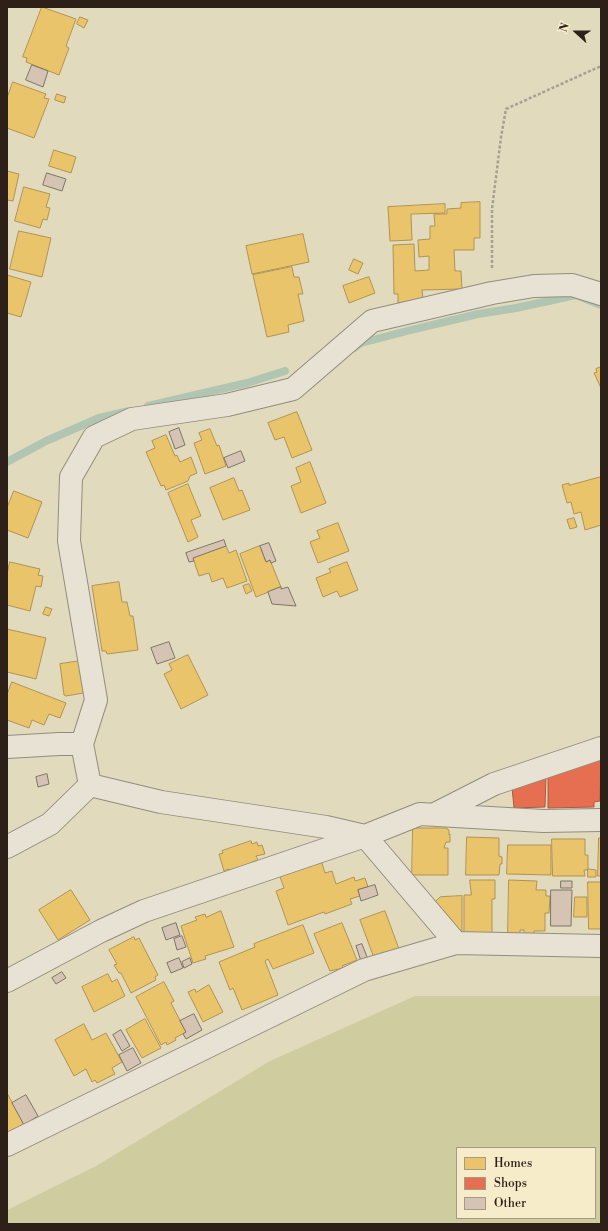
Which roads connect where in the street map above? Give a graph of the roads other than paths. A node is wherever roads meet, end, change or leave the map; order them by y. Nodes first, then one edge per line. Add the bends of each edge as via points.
1 (601, 294) edge
2 (82, 744) junction
3 (7, 747) edge
4 (601, 748) edge
5 (90, 785) junction
6 (434, 815) junction
7 (601, 820) edge
8 (365, 836) junction
9 (7, 847) edge
10 (456, 943) junction
11 (601, 946) edge
12 (7, 981) edge
13 (7, 1145) edge

1 - 2 street via 572,285 534,286 492,292 372,321 293,389 227,405 132,419 94,437 71,477 69,541 96,700
2 - 3 street
2 - 5 street
4 - 6 street via 494,784
5 - 8 street via 161,802 326,827
5 - 9 street via 50,824
6 - 7 street via 543,821
6 - 8 street via 420,814
8 - 10 street
8 - 12 street via 144,911 100,931
10 - 11 street
10 - 13 street via 364,970

